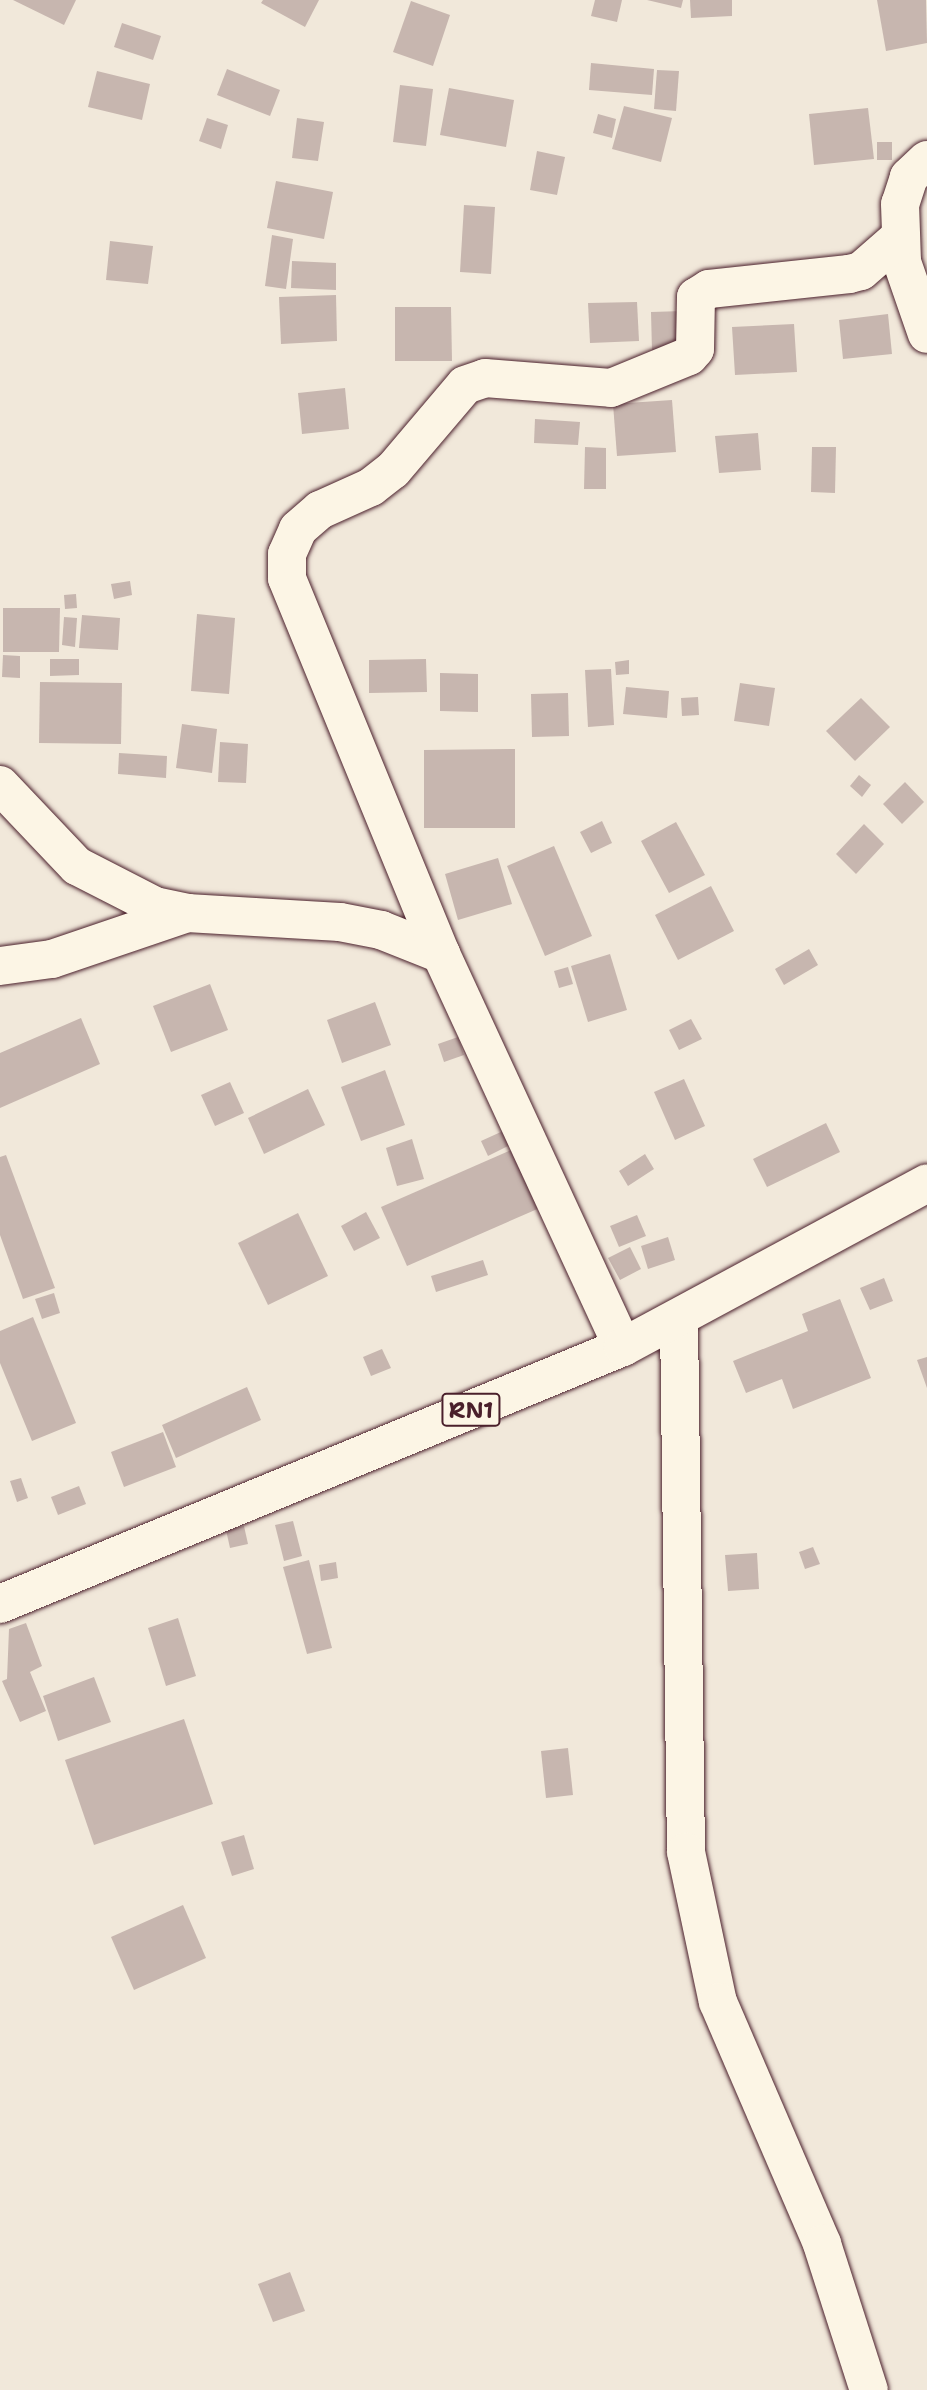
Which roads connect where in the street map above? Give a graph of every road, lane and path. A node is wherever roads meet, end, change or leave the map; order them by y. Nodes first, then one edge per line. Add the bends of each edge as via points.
1 (927, 160) edge
2 (900, 237) junction
3 (927, 334) edge
4 (1, 781) edge
5 (187, 913) junction
6 (441, 954) junction
7 (0, 966) edge
8 (927, 1183) edge
9 (679, 1320) junction
10 (623, 1347) junction
11 (0, 1604) edge
12 (869, 2390) edge

1 - 2 main road via 909,177 900,204
2 - 3 main road via 902,262
2 - 6 main road via 861,271 709,289 696,297 695,349 689,356 611,388 485,378 465,385 393,470 371,487 320,510 298,529 287,554 287,578
4 - 5 main road via 77,866 155,906
5 - 6 main road via 340,922 401,936
5 - 7 main road via 52,959
6 - 10 main road
8 - 9 main road, RN1
9 - 10 main road, RN1
9 - 12 main road via 685,1853 718,2002 821,2244
10 - 11 main road, RN1

